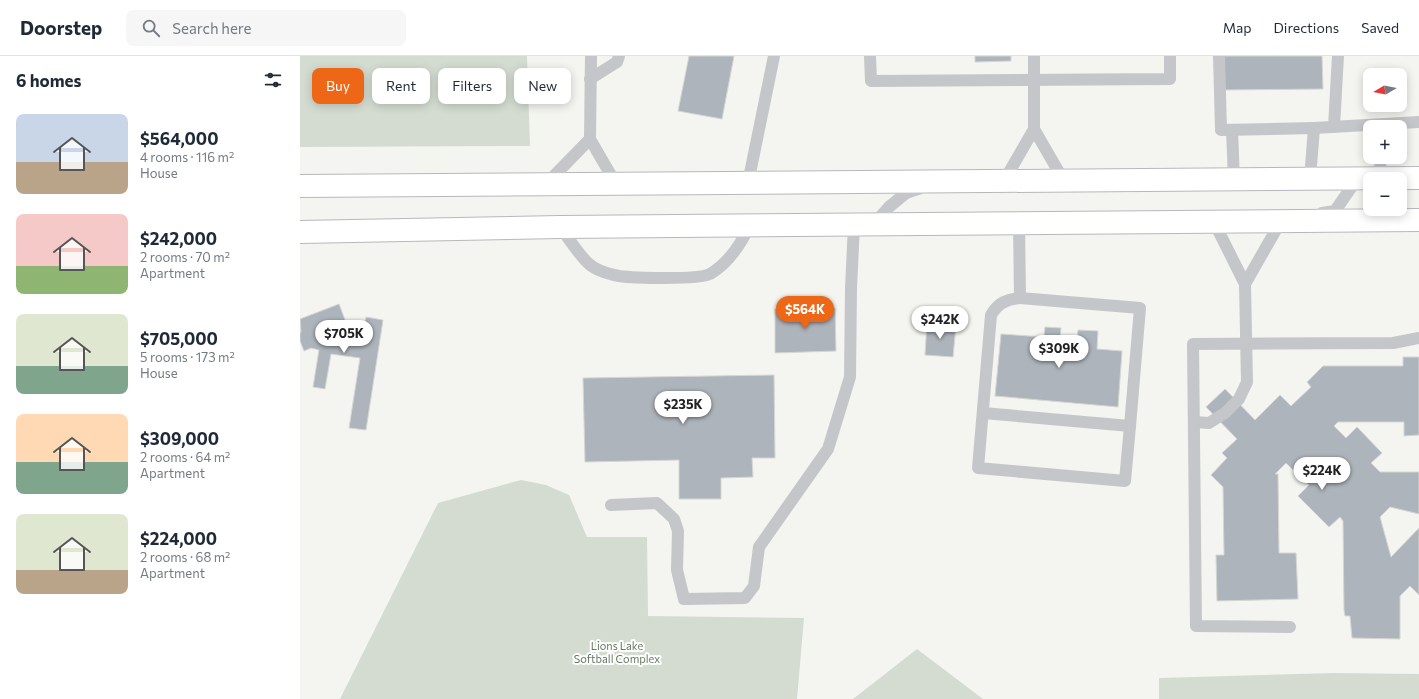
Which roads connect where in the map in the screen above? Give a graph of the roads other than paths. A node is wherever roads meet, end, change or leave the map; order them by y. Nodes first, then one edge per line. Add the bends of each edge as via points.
1 (591, 56) edge
2 (619, 56) edge
3 (774, 56) edge
4 (870, 56) edge
5 (1034, 56) edge
6 (1170, 56) edge
7 (1219, 56) edge
8 (1338, 56) edge
9 (590, 79) junction
10 (1034, 80) junction
11 (1419, 122) edge
12 (1407, 123) edge
13 (1363, 126) edge
14 (1334, 127) junction
15 (1314, 128) junction
16 (1034, 129) junction
17 (1232, 130) junction
18 (590, 139) junction
19 (1407, 178) edge
20 (1419, 178) edge
21 (1310, 179) junction
22 (1357, 179) junction
23 (1363, 179) edge
24 (1234, 180) junction
25 (942, 181) junction
26 (1004, 181) junction
27 (1064, 181) junction
28 (748, 183) junction
29 (546, 184) junction
30 (616, 184) junction
31 (300, 186) edge
32 (1419, 220) edge
33 (1214, 222) junction
34 (1281, 222) junction
35 (1019, 223) junction
36 (854, 224) junction
37 (877, 224) junction
38 (750, 225) junction
39 (560, 227) junction
40 (300, 232) edge
41 (1245, 284) junction
42 (1020, 298) junction
43 (1419, 338) edge
44 (1246, 344) junction
45 (983, 413) junction
46 (1194, 422) junction
47 (1130, 426) junction
48 (611, 505) dead end
49 (1290, 627) dead end

1 - 9 lane
2 - 9 lane via 617,62
3 - 28 lane
4 - 10 lane via 871,81
5 - 10 lane
6 - 10 lane via 1170,79
7 - 17 lane via 1221,130
8 - 14 lane
9 - 18 lane
10 - 16 lane
11 - 12 lane
13 - 14 lane
14 - 15 lane
15 - 17 lane
15 - 21 lane
16 - 26 lane
16 - 27 lane
17 - 24 lane
18 - 29 lane
18 - 30 lane
19 - 20 highway
21 - 22 highway
21 - 24 highway
22 - 23 highway
22 - 34 lane via 1335,211 1289,217
24 - 27 highway
25 - 26 highway
25 - 28 highway
25 - 37 lane via 906,193 874,224
26 - 27 highway
28 - 30 highway
29 - 30 highway
29 - 31 highway
32 - 34 highway
33 - 34 highway
33 - 35 highway
33 - 41 lane
34 - 41 lane
35 - 37 highway
35 - 42 lane
36 - 37 highway
36 - 38 highway
36 - 48 lane via 850,376 828,449 759,547 754,586 745,598 684,599 677,570 678,531 674,519 657,503
38 - 39 highway
38 - 39 lane via 734,253 708,275 665,278 620,276 600,271 588,264
39 - 40 highway
41 - 44 lane
42 - 45 lane via 1003,302 991,315
42 - 47 lane via 1140,308
43 - 44 lane via 1393,343
44 - 46 lane via 1247,382 1239,399 1225,413 1209,422
44 - 46 lane via 1193,344
45 - 47 lane
45 - 47 lane via 978,468 1125,481
46 - 49 lane via 1196,626

